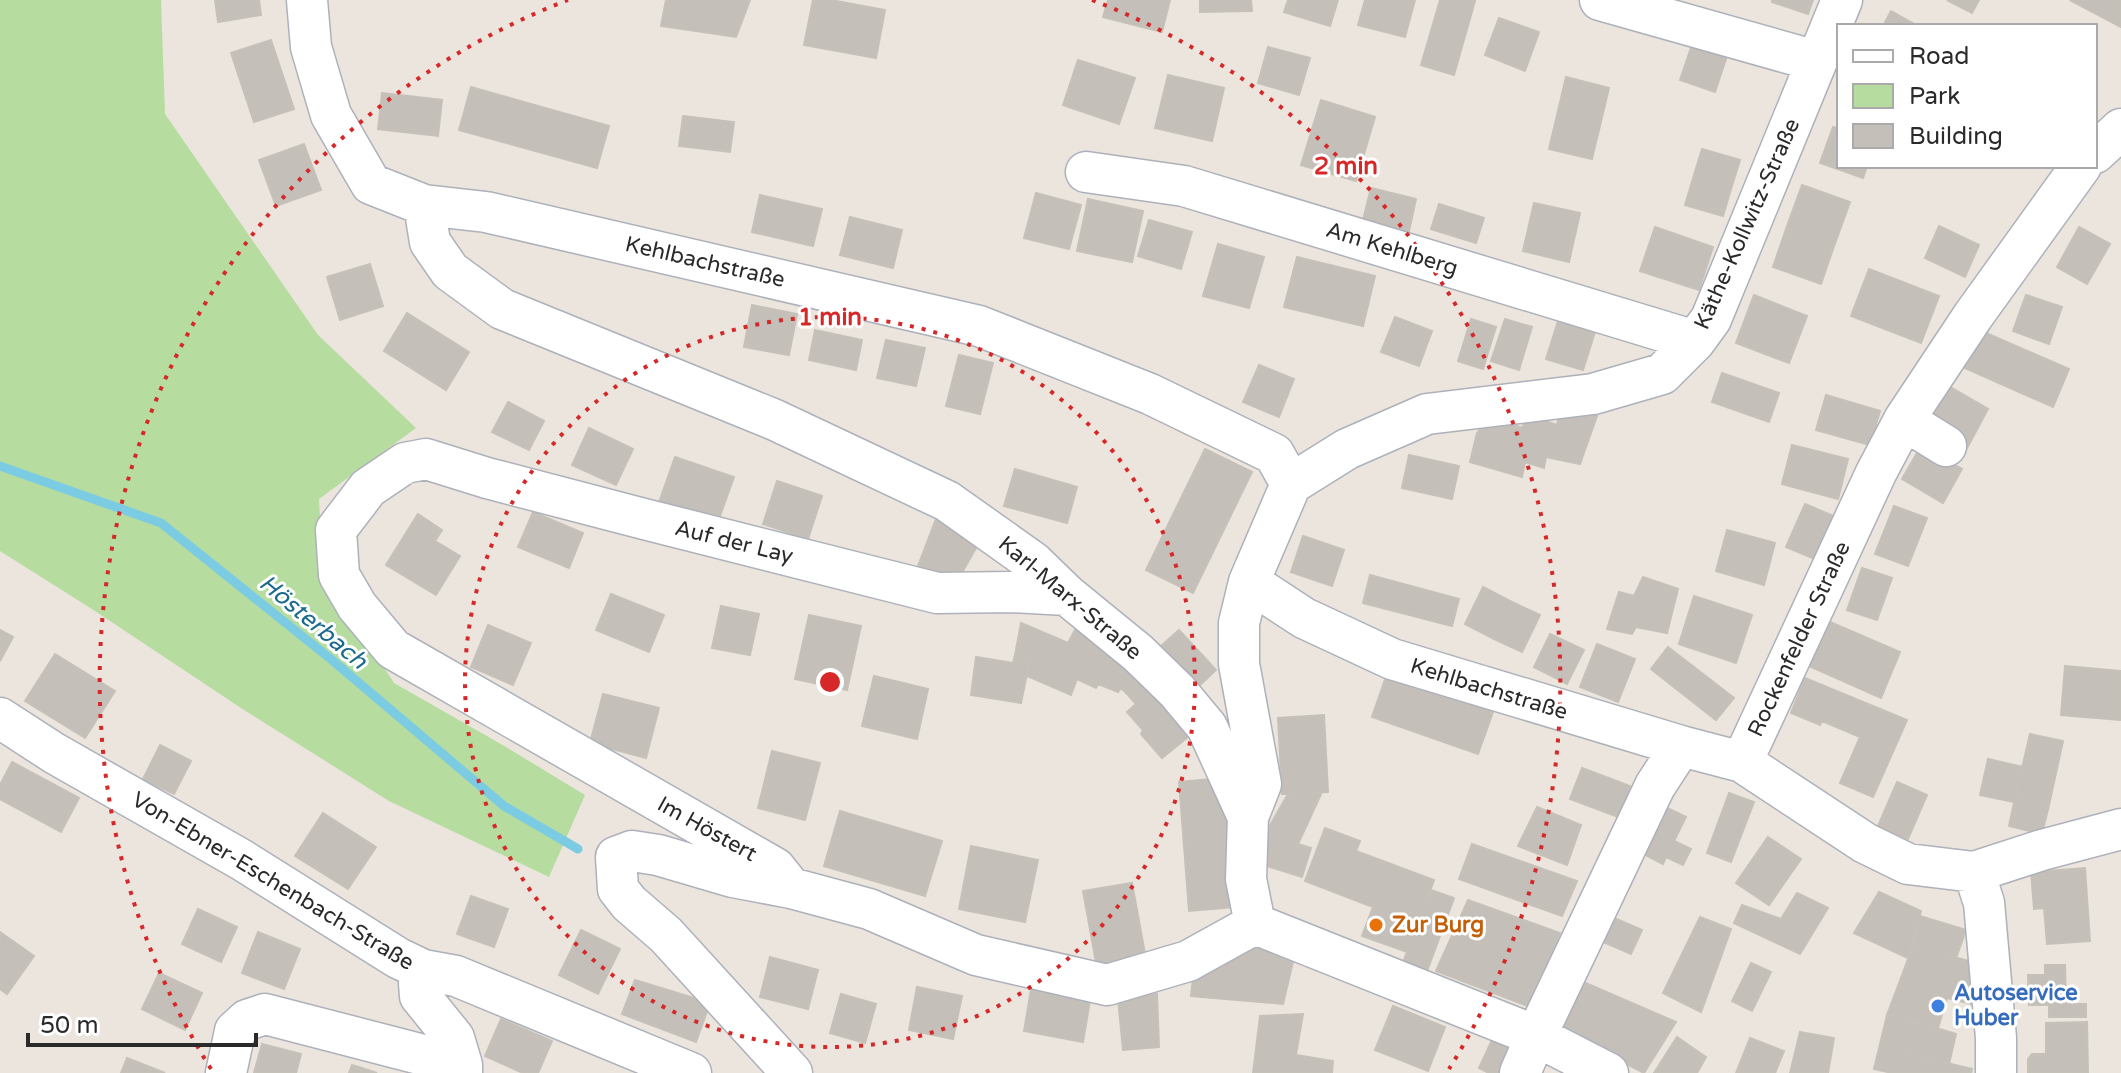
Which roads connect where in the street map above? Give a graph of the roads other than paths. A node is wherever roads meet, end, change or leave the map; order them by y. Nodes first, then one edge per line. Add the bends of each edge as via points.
1 (307, 0) edge
2 (1600, 0) edge
3 (1842, 0) edge
4 (1816, 61) junction
5 (2121, 129) edge
6 (2097, 151) edge
7 (2080, 168) edge
8 (1086, 172) dead end
9 (424, 205) junction
10 (1695, 341) junction
11 (1904, 420) junction
12 (1946, 446) dead end
13 (405, 463) joint
14 (1291, 484) junction
15 (1249, 582) junction
16 (1067, 595) junction
17 (0, 718) edge
18 (1681, 746) junction
19 (1742, 762) junction
20 (1248, 817) junction
21 (2121, 829) edge
22 (1974, 872) junction
23 (791, 888) junction
24 (1255, 924) junction
25 (423, 970) junction
26 (1536, 1036) junction
27 (462, 1069) edge
28 (226, 1073) edge
29 (691, 1073) edge
30 (792, 1073) edge
31 (1520, 1073) edge
32 (1608, 1073) edge
33 (1996, 1073) edge

1 - 9 street, Kehlbachstraße via 311,47 331,115 371,184
2 - 4 street
3 - 4 street, Käthe-Kollwitz-Straße
4 - 10 street, Käthe-Kollwitz-Straße via 1711,319
5 - 6 street
7 - 11 street, Rockenfelder Straße
8 - 10 street, Am Kehlberg via 1184,186
9 - 14 street, Kehlbachstraße via 486,212 979,326 1150,394 1274,454
9 - 16 street, Karl-Marx-Straße via 430,242 450,271 502,309 775,420 947,501 1033,562
10 - 14 street, Käthe-Kollwitz-Straße via 1662,374 1593,394 1427,414 1347,449
11 - 12 street
11 - 19 street, Rockenfelder Straße
13 - 16 street, Auf der Lay via 426,459 937,593
13 - 23 street, Im Höstert via 368,488 336,530 339,575 393,649 775,868
14 - 15 street
15 - 18 street, Kehlbachstraße via 1304,618 1392,659
15 - 20 street via 1239,623 1239,664 1261,784
16 - 20 street, Karl-Marx-Straße via 1138,653 1207,727
17 - 25 street, Von-Ebner-Eschenbach-Straße
18 - 19 street, Kehlbachstraße
18 - 26 street via 1655,786
19 - 22 street, Rockenfelder Straße via 1865,843 1908,864
20 - 24 street, Karl-Marx-Straße via 1246,879
21 - 22 street
22 - 33 street via 1984,903
23 - 24 street, Im Höstert via 869,909 976,955 1107,985 1188,961
23 - 30 street via 658,855 632,851 616,857 618,889 629,903 666,935
24 - 26 street
25 - 27 street via 420,996 454,1038
25 - 29 street, Von-Ebner-Eschenbach-Straße via 456,976
26 - 31 street
26 - 32 street
27 - 28 street via 265,1014 235,1031

